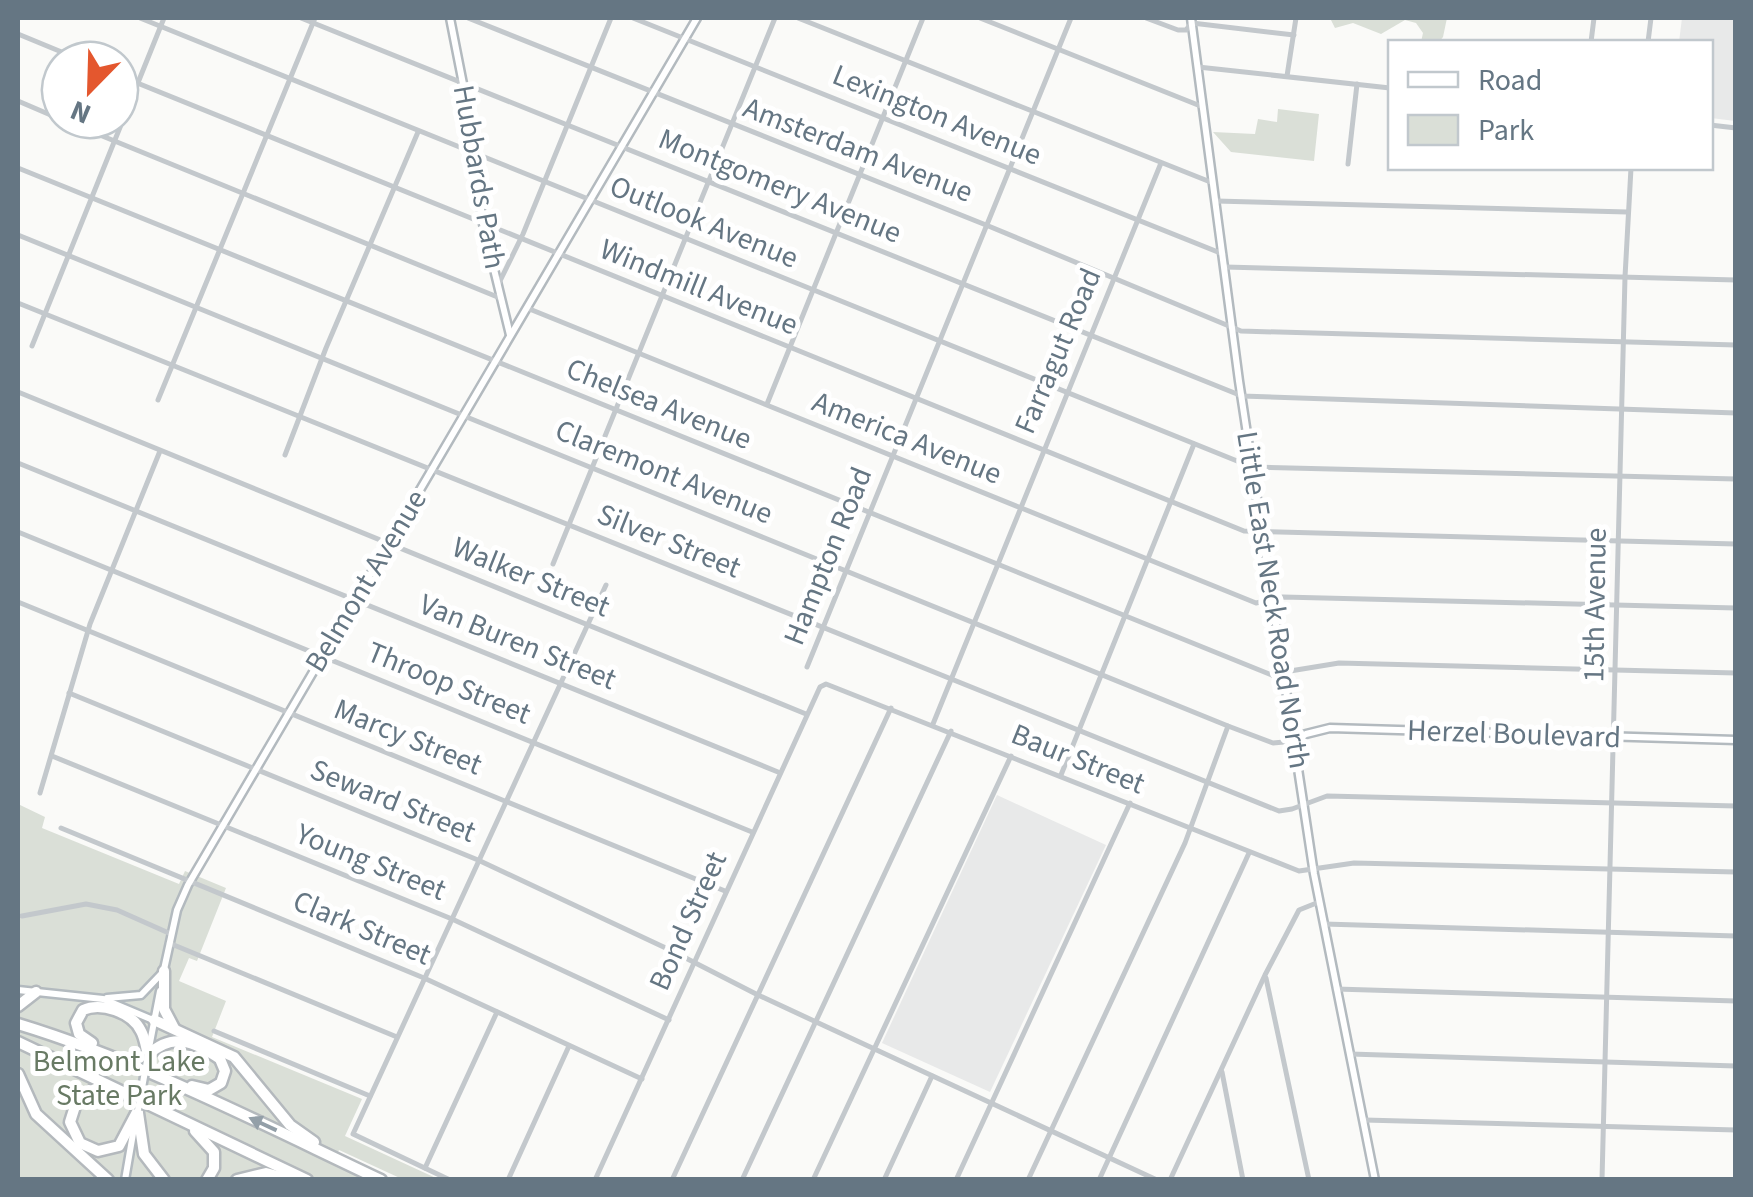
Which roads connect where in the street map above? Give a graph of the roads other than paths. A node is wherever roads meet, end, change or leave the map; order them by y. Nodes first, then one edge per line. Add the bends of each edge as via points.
1 (140, 18) edge
2 (164, 18) edge
3 (301, 18) edge
4 (450, 18) edge
5 (468, 18) edge
6 (611, 18) edge
7 (634, 18) edge
8 (697, 18) edge
9 (775, 18) edge
10 (798, 18) edge
11 (923, 18) edge
12 (980, 18) edge
13 (1071, 18) edge
14 (1146, 18) edge
15 (1296, 18) edge
16 (314, 20) edge
17 (1192, 20) edge
18 (160, 26) junction
19 (1294, 35) junction
20 (685, 38) junction
21 (1058, 49) junction
22 (906, 60) junction
23 (755, 66) junction
24 (590, 67) junction
25 (1198, 67) junction
26 (1287, 76) junction
27 (140, 79) edge
28 (290, 79) junction
29 (463, 82) junction
30 (1357, 84) junction
31 (140, 85) edge
32 (1388, 88) edge
33 (653, 93) junction
34 (1204, 107) junction
35 (1033, 111) junction
36 (883, 118) junction
37 (731, 124) junction
38 (567, 125) junction
39 (418, 132) junction
40 (265, 135) junction
41 (114, 141) joint
42 (622, 146) junction
43 (473, 154) junction
44 (1161, 163) junction
45 (1348, 164) dead end
46 (18, 168) edge
47 (1010, 169) junction
48 (1631, 170) edge
49 (860, 176) junction
50 (545, 182) junction
51 (708, 182) junction
52 (1213, 183) junction
53 (394, 188) junction
54 (242, 192) junction
55 (91, 198) junction
56 (590, 200) junction
57 (1216, 201) junction
58 (1627, 212) junction
59 (1137, 220) junction
60 (483, 224) junction
61 (986, 224) junction
62 (836, 233) junction
63 (18, 235) edge
64 (685, 239) junction
65 (521, 240) junction
66 (370, 246) junction
67 (218, 250) junction
68 (558, 254) junction
69 (1224, 254) junction
70 (68, 256) junction
71 (1225, 267) junction
72 (1625, 277) junction
73 (1113, 278) junction
74 (1736, 280) edge
75 (962, 283) junction
76 (498, 286) junction
77 (813, 290) junction
78 (662, 296) junction
79 (501, 298) junction
80 (346, 301) junction
81 (18, 302) edge
82 (195, 308) junction
83 (527, 308) junction
84 (44, 314) junction
85 (1231, 327) junction
86 (510, 336) junction
87 (1089, 336) junction
88 (938, 340) junction
89 (1624, 342) junction
90 (1736, 345) edge
91 (32, 346) dead end
92 (790, 347) junction
93 (639, 354) junction
94 (323, 359) junction
95 (494, 362) junction
96 (172, 365) junction
97 (18, 392) edge
98 (1066, 392) junction
99 (1242, 396) junction
100 (916, 398) junction
101 (158, 400) dead end
102 (766, 405) junction
103 (1622, 409) junction
104 (616, 411) junction
105 (1736, 412) edge
106 (463, 416) junction
107 (300, 418) junction
108 (1194, 444) junction
109 (1042, 449) junction
110 (160, 451) junction
111 (285, 455) dead end
112 (893, 456) junction
113 (18, 462) edge
114 (1252, 467) junction
115 (592, 468) junction
116 (431, 471) junction
117 (1621, 476) junction
118 (1736, 479) edge
119 (1170, 501) junction
120 (1019, 508) junction
121 (135, 510) junction
122 (868, 513) junction
123 (568, 525) junction
124 (18, 532) edge
125 (1263, 533) junction
126 (1618, 541) junction
127 (388, 543) junction
128 (1736, 544) edge
129 (1147, 559) junction
130 (552, 564) dead end
131 (996, 564) junction
132 (111, 570) junction
133 (845, 570) junction
134 (606, 585) dead end
135 (355, 600) junction
136 (18, 602) edge
137 (1272, 602) junction
138 (1617, 605) junction
139 (1736, 608) edge
140 (1124, 616) junction
141 (973, 622) junction
142 (588, 624) junction
143 (823, 627) junction
144 (88, 630) junction
145 (322, 656) junction
146 (808, 667) dead end
147 (1616, 669) junction
148 (1736, 673) edge
149 (1100, 674) junction
150 (1284, 676) junction
151 (950, 679) junction
152 (560, 683) junction
153 (826, 684) joint
154 (69, 693) junction
155 (891, 708) junction
156 (289, 712) junction
157 (806, 714) junction
158 (932, 724) junction
159 (1228, 726) junction
160 (1078, 730) junction
161 (951, 731) junction
162 (1614, 737) junction
163 (1736, 740) edge
164 (532, 742) junction
165 (1294, 742) junction
166 (52, 756) junction
167 (1011, 756) junction
168 (256, 769) junction
169 (778, 772) junction
170 (1061, 776) junction
171 (1205, 782) junction
172 (40, 794) dead end
173 (506, 801) junction
174 (1304, 803) junction
175 (1130, 804) junction
176 (1612, 804) junction
177 (1736, 806) edge
178 (222, 825) junction
179 (61, 828) dead end
180 (1190, 828) junction
181 (752, 832) junction
182 (1250, 853) junction
183 (478, 860) junction
184 (1610, 867) junction
185 (1314, 868) junction
186 (1736, 872) edge
187 (190, 881) junction
188 (725, 891) junction
189 (1319, 902) junction
190 (22, 916) dead end
191 (452, 919) junction
192 (1324, 924) junction
193 (1608, 933) junction
194 (1736, 936) edge
195 (170, 938) junction
196 (694, 964) junction
197 (164, 971) junction
198 (1265, 975) junction
199 (424, 978) junction
200 (18, 990) edge
201 (1336, 990) junction
202 (36, 992) junction
203 (758, 995) junction
204 (1607, 997) junction
205 (94, 998) junction
206 (1736, 1000) edge
207 (18, 1006) edge
208 (497, 1012) junction
209 (154, 1020) junction
210 (669, 1020) junction
211 (816, 1022) junction
212 (18, 1024) edge
213 (214, 1031) dead end
214 (178, 1032) junction
215 (397, 1037) junction
216 (18, 1042) edge
217 (570, 1045) junction
218 (874, 1049) junction
219 (1350, 1054) junction
220 (148, 1056) junction
221 (1605, 1062) junction
222 (132, 1066) junction
223 (1736, 1066) edge
224 (1221, 1069) junction
225 (18, 1074) edge
226 (932, 1076) junction
227 (642, 1079) junction
228 (176, 1085) junction
229 (370, 1096) junction
230 (136, 1097) junction
231 (992, 1103) junction
232 (138, 1110) junction
233 (182, 1120) junction
234 (1363, 1120) junction
235 (1604, 1126) junction
236 (1051, 1130) junction
237 (1736, 1130) edge
238 (1109, 1158) junction
239 (348, 1164) junction
240 (425, 1168) junction
241 (108, 1180) edge
242 (124, 1180) edge
243 (164, 1180) edge
244 (207, 1180) edge
245 (237, 1180) edge
246 (292, 1180) edge
247 (307, 1180) edge
248 (381, 1180) edge
249 (450, 1180) edge
250 (508, 1180) edge
251 (596, 1180) edge
252 (672, 1180) edge
253 (742, 1180) edge
254 (812, 1180) edge
255 (884, 1180) edge
256 (956, 1180) edge
257 (1028, 1180) edge
258 (1098, 1180) edge
259 (1157, 1180) edge
260 (1170, 1180) edge
261 (1243, 1180) edge
262 (1309, 1180) edge
263 (1376, 1180) edge
264 (1602, 1180) edge

1 - 18 street, Outlook Avenue
2 - 18 street
3 - 16 street, Montgomery Avenue
4 - 29 main road, Hubbards Path
5 - 24 street, Amsterdam Avenue
6 - 24 street
7 - 20 street, Lexington Avenue
8 - 20 main road, Belmont Avenue
9 - 23 street
10 - 22 street
11 - 22 street
12 - 21 street
13 - 21 street, Hampton Road
14 - 17 street via 1178,30
15 - 19 street
16 - 28 street
16 - 29 street, Montgomery Avenue
17 - 19 street
17 - 25 main road, Little East Neck Road North
18 - 27 street
18 - 28 street, Outlook Avenue
19 - 26 street
20 - 23 street, Lexington Avenue
20 - 33 main road, Belmont Avenue
21 - 34 street
21 - 35 street, Hampton Road
22 - 35 street
22 - 36 street
23 - 36 street, Lexington Avenue
23 - 37 street
24 - 33 street, Amsterdam Avenue
24 - 38 street
25 - 26 street
25 - 34 main road, Little East Neck Road North
26 - 30 street
28 - 39 street, Outlook Avenue
28 - 40 street
29 - 38 street, Montgomery Avenue
29 - 43 main road, Hubbards Path
30 - 32 street
30 - 45 street
31 - 40 street, Windmill Avenue
33 - 37 street, Amsterdam Avenue
33 - 42 main road, Belmont Avenue
34 - 52 main road, Little East Neck Road North
35 - 44 street
35 - 47 street, Hampton Road
36 - 47 street, Lexington Avenue
36 - 49 street
37 - 49 street, Amsterdam Avenue
37 - 51 street
38 - 42 street, Montgomery Avenue
38 - 50 street
39 - 43 street, Outlook Avenue
39 - 53 street
40 - 53 street, Windmill Avenue
40 - 54 street
41 - 54 street
41 - 55 street
42 - 51 street, Montgomery Avenue
42 - 56 main road, Belmont Avenue
43 - 50 street, Outlook Avenue
43 - 60 main road, Hubbards Path
44 - 52 street
44 - 59 street, Farragut Road
46 - 55 street, Chelsea Avenue
47 - 59 street, Lexington Avenue
47 - 61 street, Hampton Road
48 - 58 street, 15th Avenue
49 - 61 street, Amsterdam Avenue
49 - 62 street
50 - 56 street, Outlook Avenue
50 - 65 street
51 - 62 street, Montgomery Avenue
51 - 64 street
52 - 57 main road, Little East Neck Road North
53 - 60 street, Windmill Avenue
53 - 66 street
54 - 66 street
54 - 67 street
55 - 67 street, Chelsea Avenue
55 - 70 street
56 - 64 street, Outlook Avenue
56 - 68 main road, Belmont Avenue
57 - 58 street
57 - 69 main road, Little East Neck Road North
58 - 72 street, 15th Avenue
59 - 69 street, Lexington Avenue
59 - 73 street, Farragut Road
60 - 65 street, Windmill Avenue
60 - 76 main road, Hubbards Path
61 - 73 street, Amsterdam Avenue
61 - 75 street, Hampton Road
62 - 75 street, Montgomery Avenue
62 - 77 street
63 - 70 street, Claremont Avenue
64 - 77 street, Outlook Avenue
64 - 78 street
65 - 68 street, Windmill Avenue
65 - 76 street
66 - 79 street
66 - 80 street
67 - 80 street, Chelsea Avenue
67 - 82 street
68 - 78 street, Windmill Avenue
68 - 83 main road, Belmont Avenue
69 - 71 main road, Little East Neck Road North
70 - 82 street, Claremont Avenue
70 - 84 street
71 - 72 street
71 - 85 main road, Little East Neck Road North
72 - 74 street
72 - 89 street, 15th Avenue
73 - 85 street, Amsterdam Avenue
73 - 87 street, Farragut Road
75 - 87 street, Montgomery Avenue
75 - 88 street, Hampton Road
76 - 79 main road, Hubbards Path
77 - 88 street, Outlook Avenue
77 - 92 street
78 - 92 street, Windmill Avenue
78 - 93 street
79 - 86 main road, Hubbards Path
80 - 94 street
80 - 95 street, Chelsea Avenue
81 - 84 street, Silver Street
82 - 94 street, Claremont Avenue
82 - 96 street
83 - 86 main road, Belmont Avenue
83 - 93 street, America Avenue
84 - 91 street
84 - 96 street, Silver Street
85 - 89 street, Amsterdam Avenue
85 - 99 main road, Little East Neck Road North
86 - 95 main road, Belmont Avenue
87 - 98 street, Farragut Road
87 - 99 street, Montgomery Avenue
88 - 98 street, Outlook Avenue
88 - 100 street, Hampton Road
89 - 90 street, Amsterdam Avenue
89 - 103 street, 15th Avenue
92 - 100 street, Windmill Avenue
92 - 102 street
93 - 102 street, America Avenue
93 - 104 street
94 - 106 street, Claremont Avenue
94 - 107 street
95 - 104 street, Chelsea Avenue
95 - 106 main road, Belmont Avenue
96 - 101 street
96 - 107 street, Silver Street
97 - 110 street, Walker Street
98 - 108 street, Outlook Avenue
98 - 109 street, Farragut Road
99 - 103 street, Montgomery Avenue
99 - 114 main road, Little East Neck Road North
100 - 109 street, Windmill Avenue
100 - 112 street, Hampton Road
102 - 112 street, America Avenue
103 - 105 street, Montgomery Avenue
103 - 117 street, 15th Avenue
104 - 115 street
104 - 122 street, Chelsea Avenue
106 - 115 street, Claremont Avenue
106 - 116 main road, Belmont Avenue
107 - 111 street
107 - 116 street, Silver Street
108 - 114 street, Outlook Avenue
108 - 119 street
109 - 119 street, Windmill Avenue
109 - 120 street, Farragut Road
110 - 121 street
110 - 127 street, Walker Street
112 - 120 street, America Avenue
112 - 122 street, Hampton Road
113 - 121 street, Van Buren Street
114 - 117 street
114 - 125 main road, Little East Neck Road North
115 - 123 street
115 - 133 street, Claremont Avenue
116 - 123 street, Silver Street
116 - 127 main road, Belmont Avenue
117 - 118 street
117 - 126 street, 15th Avenue
119 - 125 street, Windmill Avenue
119 - 129 street
120 - 129 street, America Avenue
120 - 131 street, Farragut Road
121 - 132 street
121 - 135 street, Van Buren Street
122 - 131 street, Chelsea Avenue
122 - 133 street, Hampton Road
123 - 130 street
123 - 143 street, Silver Street
124 - 132 street, Throop Street
125 - 126 street, Windmill Avenue
125 - 137 main road, Little East Neck Road North
126 - 128 street, Windmill Avenue
126 - 138 street, 15th Avenue
127 - 135 main road, Belmont Avenue
127 - 142 street, Walker Street
129 - 137 street, America Avenue via 1256,603
129 - 140 street
131 - 140 street, Chelsea Avenue
131 - 141 street, Farragut Road
132 - 144 street
132 - 145 street, Throop Street
133 - 141 street, Claremont Avenue
133 - 143 street, Hampton Road
134 - 142 street
135 - 145 main road, Belmont Avenue
135 - 152 street, Van Buren Street
136 - 144 street, Marcy Street
137 - 138 street, America Avenue via 1283,597
137 - 150 main road, Little East Neck Road North
138 - 139 street, America Avenue
138 - 147 street, 15th Avenue
140 - 149 street
140 - 150 street, Chelsea Avenue
141 - 149 street, Claremont Avenue
141 - 151 street, Farragut Road
142 - 152 street
142 - 157 street, Walker Street
143 - 146 street, Hampton Road
143 - 151 street, Silver Street
144 - 154 street
144 - 156 street, Marcy Street
145 - 156 main road, Belmont Avenue
145 - 164 street, Throop Street
147 - 148 street
147 - 150 street via 1339,663
147 - 162 street, 15th Avenue
149 - 159 street, Claremont Avenue
149 - 160 street
150 - 165 main road, Little East Neck Road North
151 - 158 street, Farragut Road
151 - 160 street, Silver Street
152 - 164 street
152 - 169 street, Van Buren Street
153 - 155 street, Baur Street
153 - 157 street, Bond Street
154 - 166 street
154 - 168 street, Seward Street
155 - 158 street, Baur Street
155 - 203 street
156 - 168 main road, Belmont Avenue
156 - 173 street, Marcy Street
157 - 169 street, Bond Street
158 - 161 street, Baur Street
159 - 165 street, Claremont Avenue via 1273,744
159 - 171 street
160 - 170 street
160 - 171 street, Silver Street
161 - 167 street, Baur Street
161 - 211 street
162 - 163 main road, Herzel Boulevard
162 - 165 main road, Herzel Boulevard via 1330,728
162 - 176 street, 15th Avenue
164 - 173 street
164 - 181 street, Throop Street
165 - 174 main road, Little East Neck Road North
166 - 172 street
166 - 178 street, Young Street
167 - 170 street, Baur Street
167 - 218 street
168 - 178 main road, Belmont Avenue
168 - 183 street, Seward Street
169 - 181 street, Bond Street
170 - 175 street, Baur Street
171 - 174 street, Silver Street via 1279,810
171 - 180 street
173 - 183 street
173 - 188 street, Marcy Street
174 - 176 street, Silver Street via 1327,796
174 - 185 main road, Little East Neck Road North
175 - 180 street, Baur Street
175 - 231 street
176 - 177 street, Silver Street
176 - 184 street, 15th Avenue
178 - 187 main road, Belmont Avenue
178 - 191 street, Young Street
179 - 187 street, Clark Street
180 - 182 street, Baur Street
180 - 236 street
181 - 188 street, Bond Street
182 - 185 street, Baur Street via 1298,871
182 - 238 street
183 - 191 street
183 - 196 street, Seward Street
184 - 185 street, Baur Street via 1354,862
184 - 186 street, Baur Street
184 - 193 street, 15th Avenue
185 - 189 main road, Little East Neck Road North
187 - 195 main road, Belmont Avenue
187 - 199 street, Clark Street
188 - 196 street, Bond Street
189 - 192 main road, Little East Neck Road North
189 - 198 street via 1299,910
190 - 195 street via 94,905
191 - 199 street
191 - 210 street, Young Street
192 - 193 street
192 - 201 main road, Little East Neck Road North
193 - 194 street
193 - 204 street, 15th Avenue
195 - 197 main road, Belmont Avenue
195 - 215 street
196 - 203 street, Seward Street
196 - 210 street, Bond Street
197 - 205 main road via 137,997
197 - 209 main road, Belmont Avenue
197 - 214 highway via 165,1013
198 - 224 street
198 - 262 street
199 - 208 street, Clark Street
199 - 215 street
200 - 202 main road
201 - 204 street
201 - 219 main road, Little East Neck Road North
202 - 205 main road
202 - 207 highway
203 - 211 street, Seward Street
203 - 252 street
204 - 206 street
204 - 221 street, 15th Avenue
205 - 209 main road
208 - 217 street, Clark Street
208 - 240 street
209 - 214 highway
209 - 220 main road, Belmont Avenue
210 - 227 street, Bond Street
211 - 218 street, Seward Street
211 - 253 street
212 - 222 highway
213 - 229 street
214 - 239 highway via 234,1057 293,1128
215 - 229 street
216 - 230 highway
217 - 227 street, Clark Street
217 - 250 street
218 - 226 street, Seward Street
218 - 254 street
219 - 221 street
219 - 234 main road, Little East Neck Road North
220 - 222 highway via 142,1032 129,1017 96,1006 81,1012 80,1036
220 - 228 highway via 161,1043 177,1040 224,1065 222,1081 212,1089
220 - 232 main road, Belmont Avenue, bridge
221 - 223 street
221 - 235 street, 15th Avenue
222 - 228 highway
224 - 260 street
224 - 261 street
225 - 241 highway via 39,1118
226 - 231 street, Seward Street
226 - 255 street
227 - 251 street, Bond Street
239 -> 228 highway
229 - 240 street via 353,1134
230 - 232 highway via 89,1091 74,1103 70,1126 83,1146 110,1150 124,1139
230 - 233 highway
231 - 236 street, Seward Street
231 - 256 street
232 - 242 main road, Belmont Avenue
232 - 243 highway via 144,1154
233 - 244 highway via 212,1149
233 - 247 highway
234 - 235 street
234 - 263 main road, Little East Neck Road North
235 - 237 street
235 - 264 street, 15th Avenue
236 - 238 street, Seward Street
236 - 257 street
238 - 258 street
238 - 259 street, Seward Street
239 - 248 highway
240 - 249 street
245 - 246 highway via 262,1173

